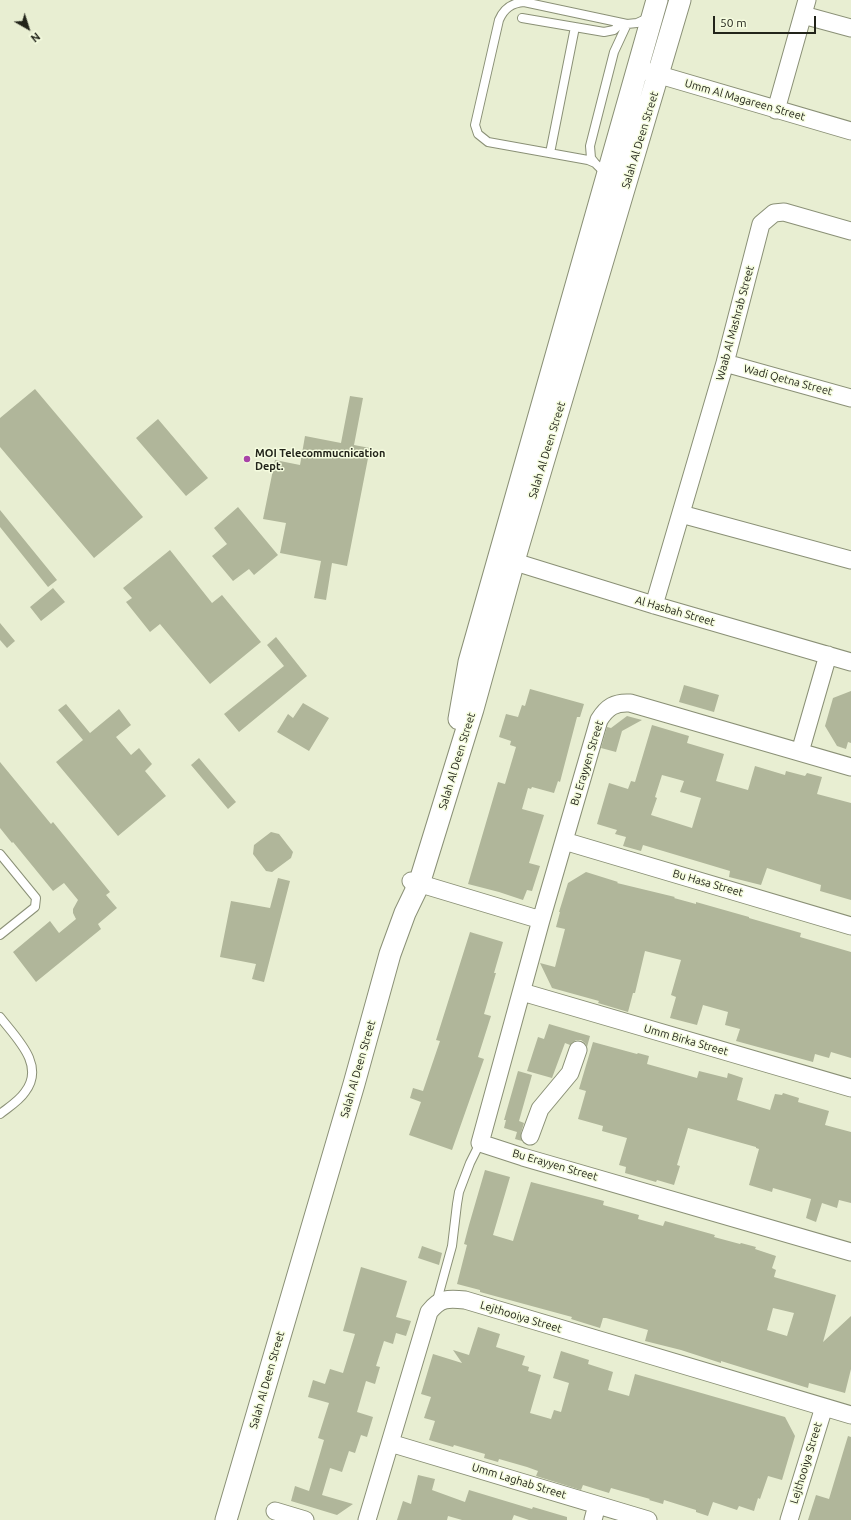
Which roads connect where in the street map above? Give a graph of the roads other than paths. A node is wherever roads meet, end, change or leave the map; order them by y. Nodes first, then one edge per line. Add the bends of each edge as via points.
1 (805, 7) edge
2 (666, 10) edge
3 (522, 18) dead end
4 (624, 24) junction
5 (576, 27) junction
6 (851, 28) edge
7 (638, 69) junction
8 (659, 75) junction
9 (776, 110) junction
10 (851, 131) edge
11 (550, 153) junction
12 (601, 170) junction
13 (627, 182) junction
14 (851, 231) edge
15 (724, 363) junction
16 (851, 398) edge
17 (681, 514) junction
18 (507, 559) junction
19 (851, 560) edge
20 (654, 605) junction
21 (828, 655) junction
22 (851, 662) edge
23 (800, 752) junction
24 (851, 766) edge
25 (564, 841) junction
26 (0, 854) edge
27 (415, 882) junction
28 (541, 920) junction
29 (851, 926) edge
30 (0, 935) edge
31 (522, 992) junction
32 (0, 1017) edge
33 (578, 1050) dead end
34 (851, 1088) edge
35 (0, 1114) edge
36 (480, 1143) junction
37 (527, 1145) junction
38 (851, 1252) edge
39 (435, 1304) junction
40 (824, 1407) junction
41 (851, 1416) edge
42 (390, 1442) junction
43 (274, 1511) dead end
44 (595, 1512) edge
45 (216, 1520) edge
46 (226, 1520) edge
47 (305, 1520) edge
48 (367, 1520) edge
49 (648, 1520) edge
50 (789, 1520) edge

1 - 6 street
1 - 9 street
2 - 4 lane via 646,20
2 - 7 street, Salah Al Deen Street
2 - 8 street, Salah Al Deen Street
3 - 5 lane
4 - 5 lane via 604,32
4 - 11 lane via 524,2 509,6 501,14 476,129 480,137 488,142
4 - 12 lane via 614,52 590,146 592,158
5 - 11 lane
7 - 8 street, Umm Al Magareen Street
7 - 12 street, Salah Al Deen Street
8 - 9 street, Umm Al Magareen Street
8 - 13 street, Salah Al Deen Street
9 - 10 street, Umm Al Magareen Street
11 - 12 lane via 580,158
12 - 13 street
12 - 18 street, Salah Al Deen Street
13 - 18 street, Salah Al Deen Street
14 - 15 street, Waab Al Mashrab Street via 784,212 774,213 761,224
15 - 16 street, Wadi Qetna Street
15 - 17 street, Waab Al Mashrab Street
17 - 19 street
17 - 20 street, Waab Al Mashrab Street
18 - 20 street, Al Hasbah Street
18 - 27 street, Salah Al Deen Street via 473,709
20 - 21 street, Al Hasbah Street
21 - 22 street, Al Hasbah Street
21 - 23 street
23 - 24 street, Bu Erayyen Street
23 - 25 street, Bu Erayyen Street via 630,702 612,705 604,711 599,720
25 - 28 street, Bu Erayyen Street
25 - 29 street, Bu Hasa Street
26 - 30 lane via 36,898 35,907
27 - 28 street
27 - 45 street, Salah Al Deen Street via 392,917 378,952
27 - 46 street, Salah Al Deen Street via 390,954
28 - 31 street, Bu Erayyen Street
31 - 34 street, Umm Birka Street
31 - 36 street, Bu Erayyen Street
32 - 35 lane via 27,1052 32,1072 26,1092
33 - 37 street via 568,1076 540,1109
36 - 37 street, Bu Erayyen Street
36 - 39 lane via 459,1192 452,1246
37 - 38 street, Bu Erayyen Street
39 - 40 street, Lejthooiya Street via 451,1299 465,1300
39 - 42 street via 429,1312
40 - 41 street, Lejthooiya Street
40 - 50 street, Lejthooiya Street
42 - 44 street, Umm Laghab Street
42 - 48 street
43 - 47 street
44 - 49 street, Umm Laghab Street

